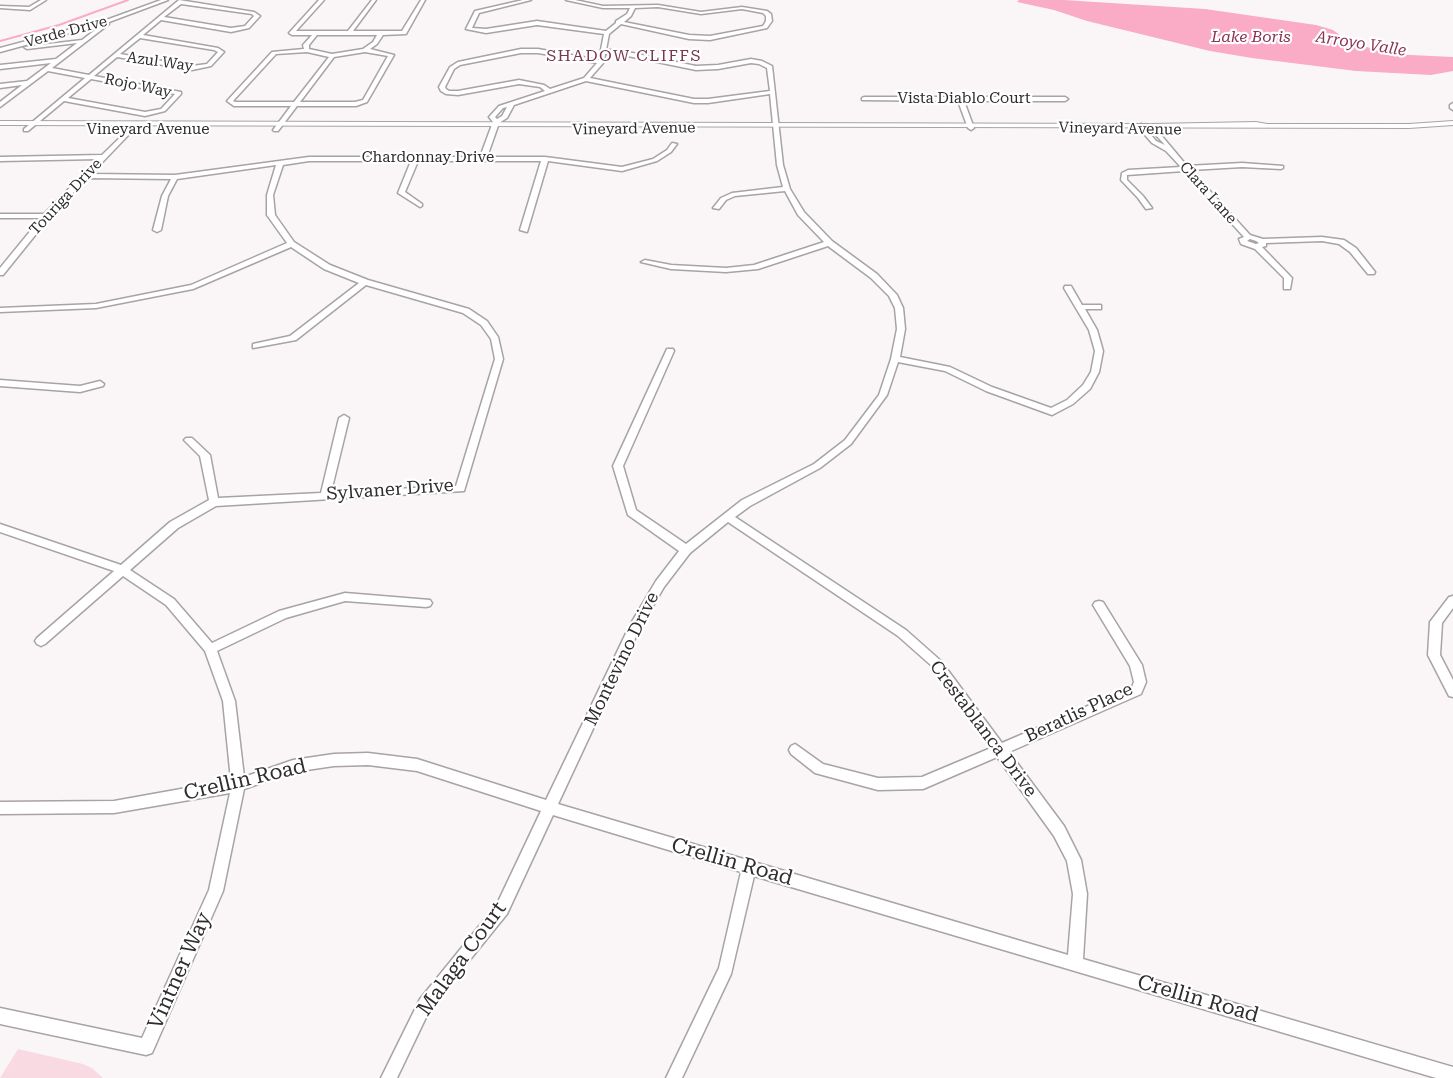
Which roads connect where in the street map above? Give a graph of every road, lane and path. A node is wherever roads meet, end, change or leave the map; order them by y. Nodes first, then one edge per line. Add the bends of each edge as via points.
1 (44, 0) edge
2 (166, 0) edge
3 (322, 0) edge
4 (374, 0) edge
5 (423, 0) edge
6 (492, 0) edge
7 (529, 0) edge
8 (568, 0) edge
9 (181, 1) edge
10 (501, 5) junction
11 (633, 6) junction
12 (0, 7) edge
13 (160, 18) junction
14 (111, 20) junction
15 (618, 22) junction
16 (316, 33) junction
17 (349, 33) junction
18 (381, 33) junction
19 (607, 33) junction
20 (139, 36) junction
21 (84, 41) junction
22 (0, 50) edge
23 (307, 50) junction
24 (365, 50) junction
25 (604, 52) junction
26 (116, 55) junction
27 (332, 56) junction
28 (58, 61) junction
29 (602, 62) junction
30 (0, 67) edge
31 (48, 69) junction
32 (90, 76) junction
33 (586, 79) junction
34 (30, 82) junction
35 (0, 86) edge
36 (550, 92) junction
37 (773, 92) junction
38 (63, 99) junction
39 (864, 99) dead end
40 (960, 99) junction
41 (1065, 99) dead end
42 (295, 104) junction
43 (0, 105) edge
44 (0, 123) edge
45 (34, 123) junction
46 (281, 123) junction
47 (1453, 123) edge
48 (136, 124) junction
49 (494, 126) junction
50 (777, 126) junction
51 (970, 126) junction
52 (1267, 126) junction
53 (1142, 128) junction
54 (0, 130) edge
55 (26, 130) junction
56 (276, 130) junction
57 (1154, 130) junction
58 (129, 131) junction
59 (674, 144) dead end
60 (1168, 149) junction
61 (102, 157) junction
62 (416, 158) junction
63 (483, 158) junction
64 (0, 159) edge
65 (223, 159) dead end
66 (545, 159) junction
67 (280, 162) junction
68 (1281, 167) dead end
69 (1186, 168) junction
70 (224, 170) junction
71 (84, 176) junction
72 (175, 177) junction
73 (787, 189) junction
74 (420, 205) dead end
75 (717, 208) dead end
76 (1148, 208) dead end
77 (0, 216) edge
78 (46, 216) junction
79 (157, 230) dead end
80 (524, 230) dead end
81 (829, 243) junction
82 (291, 244) junction
83 (1259, 244) junction
84 (645, 262) dead end
85 (1371, 272) dead end
86 (0, 273) edge
87 (365, 282) junction
88 (1287, 287) dead end
89 (1068, 288) dead end
90 (1082, 307) junction
91 (1098, 307) dead end
92 (0, 310) edge
93 (256, 346) dead end
94 (670, 351) dead end
95 (895, 359) junction
96 (0, 383) edge
97 (100, 384) dead end
98 (344, 418) dead end
99 (189, 440) dead end
100 (326, 494) junction
101 (214, 502) junction
102 (728, 517) junction
103 (0, 528) edge
104 (687, 550) junction
105 (122, 570) junction
106 (1453, 600) edge
107 (426, 603) dead end
108 (1099, 605) dead end
109 (41, 641) dead end
110 (210, 649) junction
111 (1453, 692) edge
112 (795, 750) dead end
113 (1000, 750) junction
114 (238, 785) junction
115 (551, 807) junction
116 (0, 808) edge
117 (749, 867) junction
118 (1075, 963) junction
119 (0, 1016) edge
120 (1453, 1075) edge
121 (389, 1078) edge
122 (674, 1078) edge

1 - 12 street via 30,9
2 - 14 street, Verde Drive
3 - 16 street via 292,33
4 - 17 street
5 - 18 street via 404,33
6 - 10 street
7 - 10 street
8 - 11 street via 603,7
9 - 13 street
9 - 13 street via 257,16 247,27 231,30
10 - 19 street via 477,12 469,29 486,31 537,23
11 - 15 street via 629,15
11 - 15 street via 701,12 742,8 765,12 769,21 757,30 710,38
13 - 20 street
14 - 21 street
14 - 22 street, Verde Drive
15 - 19 street
16 - 17 street
16 - 23 street via 306,45
17 - 18 street
18 - 24 street
19 - 25 street
20 - 26 street
20 - 26 street, Azul Way via 221,52 209,65 192,68
21 - 22 street
21 - 28 street
23 - 27 street
23 - 42 street via 274,53 230,101
24 - 27 street
24 - 42 street via 391,55 365,101
25 - 29 street
25 - 37 street, Montevino Drive via 696,68 760,62 770,67
26 - 32 street
27 - 42 street
28 - 30 street
28 - 31 street
29 - 33 street
29 - 36 street via 521,51 458,64 442,87 448,93 458,93 519,82 542,86
31 - 32 street, Rojo Way
31 - 34 street
32 - 38 street
32 - 38 street, Rojo Way via 179,93 163,110 145,114
33 - 36 street
33 - 37 street via 694,101
34 - 35 street
34 - 43 street
36 - 49 street via 511,104 505,117
37 - 50 street, Montevino Drive
38 - 45 street
39 - 40 street, Vista Diablo Court
40 - 41 street, Vista Diablo Court
40 - 51 street
42 - 46 street
44 - 45 street, Vineyard Avenue
45 - 48 street, Vineyard Avenue
45 - 55 street
46 - 48 street, Vineyard Avenue
46 - 49 street, Vineyard Avenue
46 - 56 street
47 - 52 street, Vineyard Avenue
48 - 58 street, Touriga Drive
49 - 50 street, Vineyard Avenue
49 - 56 street, Vineyard Avenue
49 - 63 street
50 - 51 street, Vineyard Avenue
50 - 73 street, Montevino Drive via 780,165
51 - 53 street, Vineyard Avenue
52 - 53 street, Vineyard Avenue
52 - 57 street, Vineyard Avenue
53 - 57 street, Vineyard Avenue
53 - 60 street, Clara Lane via 1154,142
54 - 55 street, Vineyard Avenue
55 - 58 street, Vineyard Avenue
56 - 58 street, Vineyard Avenue
57 - 60 street, Clara Lane
58 - 61 street, Touriga Drive
59 - 66 street, Chardonnay Drive via 655,160 622,169
60 - 69 street, Clara Lane
61 - 64 street
61 - 71 street, Touriga Drive
62 - 63 street, Chardonnay Drive
62 - 67 street, Chardonnay Drive
62 - 74 street via 400,193
63 - 66 street, Chardonnay Drive
65 - 70 street
66 - 80 street
67 - 70 street, Chardonnay Drive
67 - 82 street, Sylvaner Drive via 270,195 271,215
68 - 69 street
69 - 76 street via 1124,174 1124,180
69 - 83 street, Clara Lane via 1248,237
70 - 72 street, Chardonnay Drive
71 - 72 street, Chardonnay Drive
71 - 78 street, Touriga Drive
72 - 79 street via 165,196
73 - 75 street via 734,194 723,199
73 - 81 street, Montevino Drive via 801,213
77 - 78 street
78 - 86 street, Touriga Drive
81 - 84 street via 755,267 726,270
81 - 95 street, Montevino Drive via 893,295 901,329
82 - 87 street, Sylvaner Drive via 327,267
82 - 92 street via 193,287 96,306
83 - 85 street via 1322,239 1341,242
83 - 88 street via 1288,278
87 - 93 street via 293,338
87 - 100 street, Sylvaner Drive via 466,312 484,322 495,339 499,359 460,489
89 - 90 street
90 - 91 street
90 - 95 street via 1099,351 1095,372 1087,387 1052,412 947,369
94 - 104 street via 618,466 632,512
95 - 102 street, Montevino Drive via 883,395 848,442 817,466 746,503
96 - 97 street via 80,389
98 - 100 street
99 - 101 street via 205,455
100 - 101 street, Sylvaner Drive
101 - 105 street, Sylvaner Drive via 174,525
102 - 104 street, Montevino Drive
102 - 113 street, Crestablanca Drive via 902,633 937,664
103 - 105 street
104 - 115 street, Montevino Drive via 660,584 634,628
105 - 109 street, Sylvaner Drive
105 - 110 street via 170,602
106 - 111 street via 1436,622 1434,655
107 - 110 street via 345,597 283,614
108 - 113 street, Beratlis Place via 1140,672 1137,690
110 - 114 street via 229,701
112 - 113 street via 820,769 878,784 923,783
113 - 118 street, Crestablanca Drive via 1059,831 1074,860 1080,894
114 - 115 street, Crellin Road via 293,766 368,759 417,765
114 - 116 street, Crellin Road via 114,807
114 - 119 street, Vintner Way via 216,891 146,1047
115 - 117 street, Crellin Road
115 - 121 street, Malaga Court via 502,909 425,1004
117 - 118 street, Crellin Road
117 - 122 street via 726,969
118 - 120 street, Crellin Road

